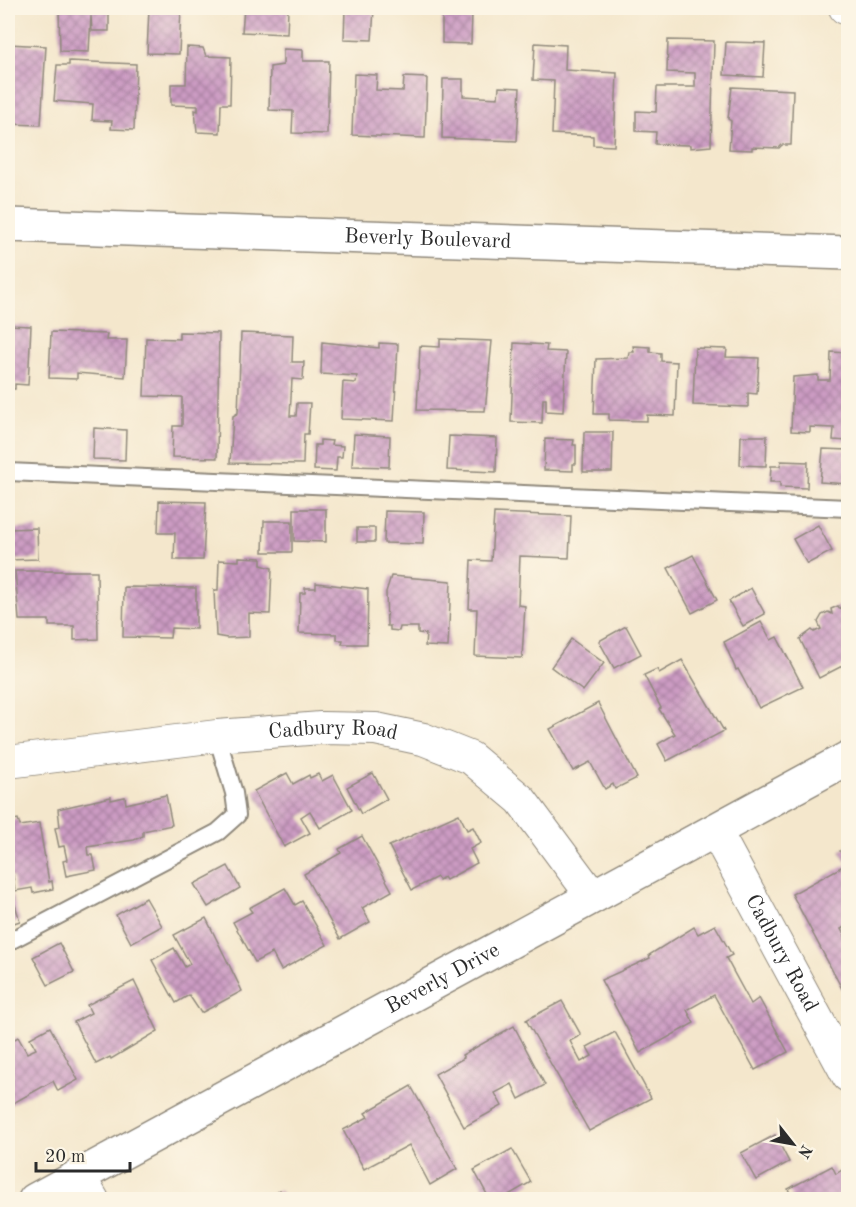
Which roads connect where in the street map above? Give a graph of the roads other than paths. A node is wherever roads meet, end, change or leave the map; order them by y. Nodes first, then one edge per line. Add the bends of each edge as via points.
1 (8, 225) edge
2 (849, 253) edge
3 (8, 472) edge
4 (849, 508) edge
5 (217, 736) junction
6 (849, 758) edge
7 (8, 762) edge
8 (716, 830) junction
9 (593, 897) junction
10 (8, 942) edge
11 (849, 1076) edge
12 (86, 1188) edge
13 (35, 1200) edge

1 - 2 street, Beverly Boulevard
3 - 4 lane
5 - 7 street, Cadbury Road
5 - 9 street, Cadbury Road via 321,728 376,729 423,739 471,758 521,800
5 - 10 lane via 237,815 218,832
6 - 8 street, Beverly Drive
8 - 9 street, Beverly Drive
8 - 11 street, Cadbury Road
9 - 12 street, Beverly Drive
12 - 13 street, Beverly Drive

